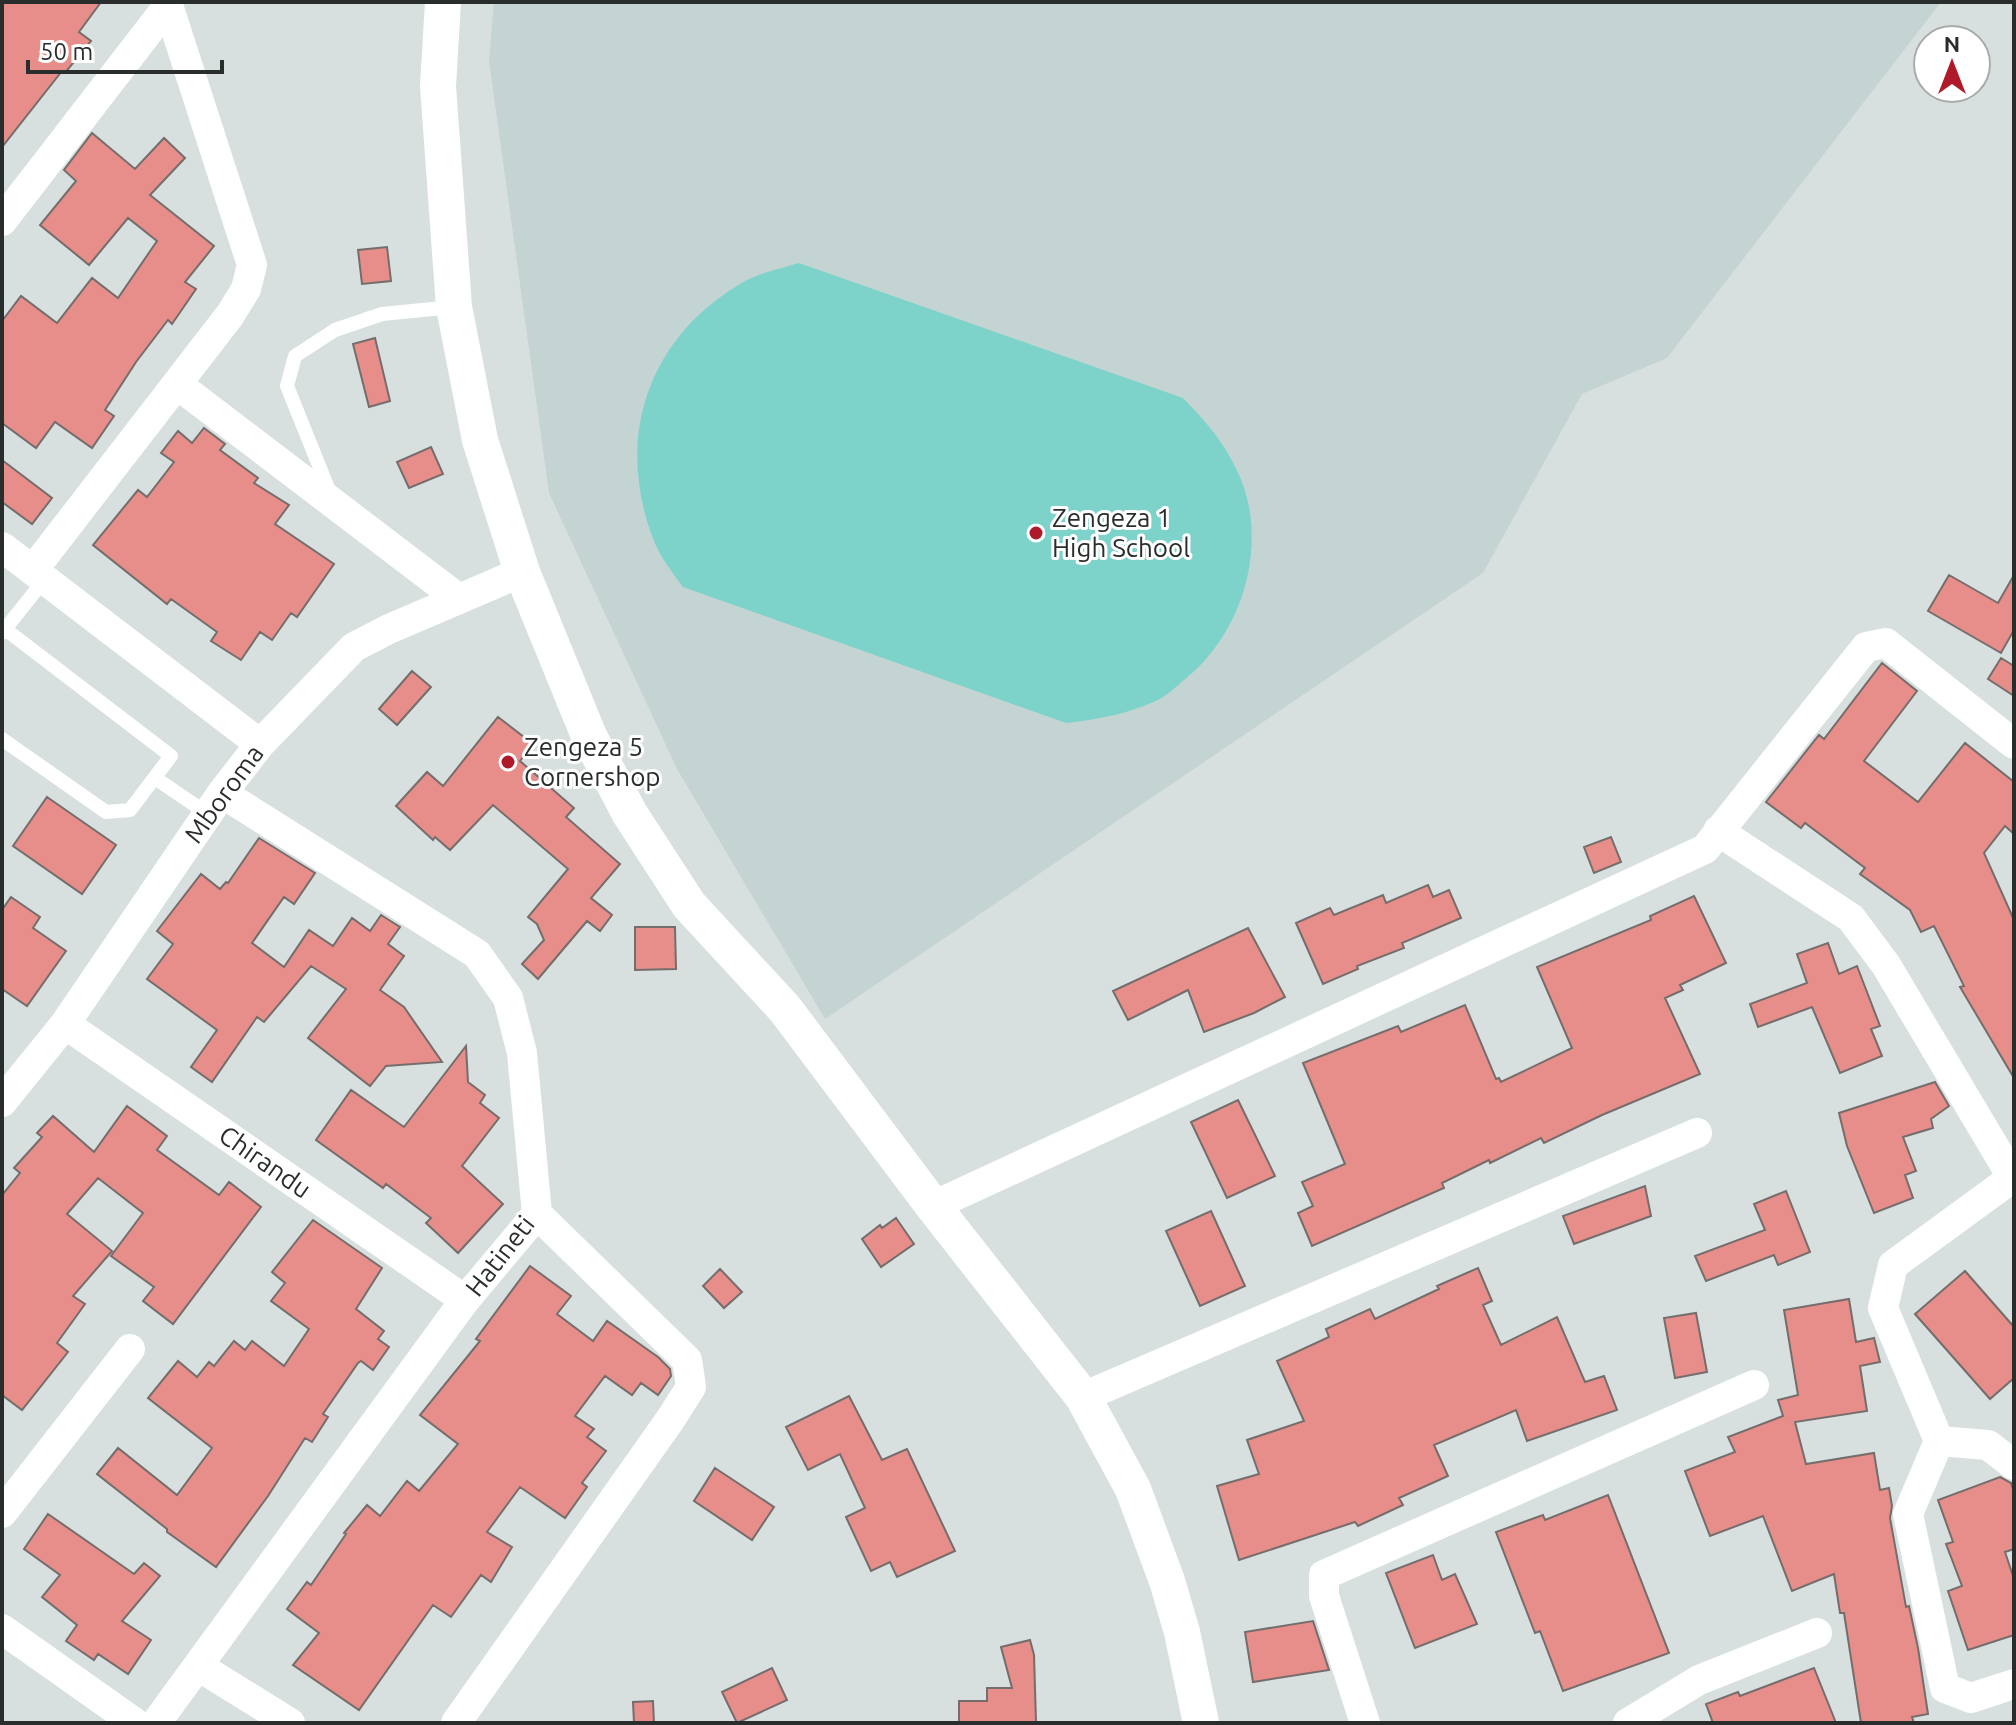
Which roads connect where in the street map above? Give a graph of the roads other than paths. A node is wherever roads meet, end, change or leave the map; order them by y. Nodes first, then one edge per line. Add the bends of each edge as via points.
1 (443, 2) edge
2 (167, 4) edge
3 (2, 221) edge
4 (454, 307) junction
5 (178, 385) junction
6 (334, 503) junction
7 (2, 547) edge
8 (522, 572) junction
9 (39, 574) junction
10 (459, 599) junction
11 (3, 631) edge
12 (2, 739) edge
13 (260, 744) junction
14 (2014, 744) edge
15 (155, 778) junction
16 (215, 804) junction
17 (1718, 831) junction
18 (65, 1024) junction
19 (2, 1102) edge
20 (1697, 1133) dead end
21 (2013, 1179) edge
22 (933, 1206) junction
23 (537, 1214) junction
24 (465, 1300) junction
25 (130, 1349) dead end
26 (1754, 1385) dead end
27 (1083, 1397) junction
28 (1939, 1441) junction
29 (2014, 1465) edge
30 (2, 1513) edge
31 (2, 1629) edge
32 (1817, 1633) dead end
33 (198, 1666) junction
34 (2014, 1684) edge
35 (135, 1723) edge
36 (156, 1723) edge
37 (290, 1723) edge
38 (456, 1723) edge
39 (1201, 1723) edge
40 (1365, 1723) edge
41 (1628, 1723) edge

1 - 4 street via 438,86
2 - 3 street
2 - 5 street via 252,265 246,289
4 - 6 lane via 382,314 335,330 295,356 287,386
4 - 8 street via 480,440
5 - 6 street
5 - 9 street
6 - 10 street
7 - 9 street
8 - 10 street, Mboroma
8 - 22 street via 589,736 630,814 689,905 785,1009
9 - 11 lane
9 - 13 street
10 - 13 street, Mboroma via 354,647
11 - 15 lane via 171,756
12 - 15 lane via 106,812 130,810
13 - 16 street, Mboroma
14 - 17 street via 1886,643 1866,647
15 - 16 lane
16 - 18 street, Mboroma
16 - 23 street, Hatineti via 477,954 508,998 522,1053
17 - 21 street via 1851,918 1886,965
17 - 22 street via 1705,849
18 - 19 street, Mboroma
18 - 24 street, Chirandu
20 - 27 street
21 - 28 street via 1893,1265 1883,1308
22 - 27 street
23 - 24 street, Hatineti
23 - 38 street via 687,1360 691,1387
24 - 33 street, Hatineti
25 - 30 street
26 - 40 street via 1324,1575 1324,1596
27 - 39 street via 1133,1489 1167,1581
28 - 29 street via 1988,1445
28 - 34 street via 1908,1514 1945,1688 1971,1698
31 - 35 street
32 - 41 street via 1699,1680
33 - 36 street, Hatineti
33 - 37 street

